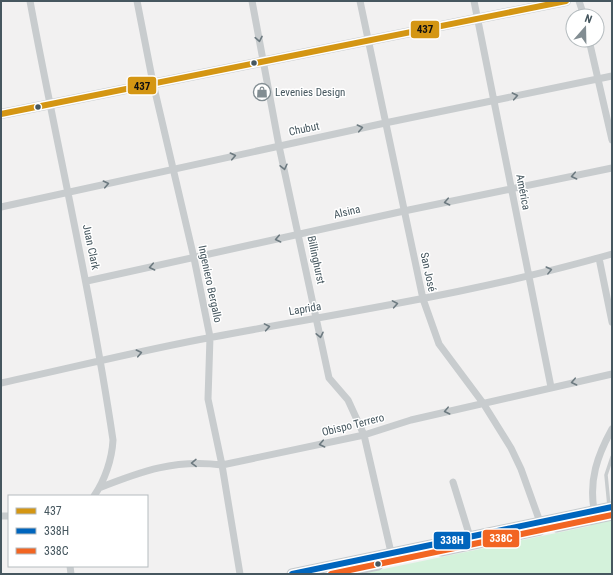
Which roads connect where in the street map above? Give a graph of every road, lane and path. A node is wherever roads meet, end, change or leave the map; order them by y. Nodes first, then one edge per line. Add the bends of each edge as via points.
1 (30, 1) edge
2 (137, 1) edge
3 (252, 1) edge
4 (360, 1) edge
5 (474, 1) edge
6 (566, 1) edge
7 (478, 18) junction
8 (368, 40) junction
9 (591, 48) edge
10 (263, 61) junction
11 (612, 76) edge
12 (598, 79) junction
13 (153, 83) junction
14 (494, 100) junction
15 (49, 104) junction
16 (1, 114) edge
17 (385, 123) junction
18 (612, 140) edge
19 (279, 146) junction
20 (612, 168) edge
21 (172, 169) junction
22 (512, 189) junction
23 (68, 192) junction
24 (1, 207) edge
25 (404, 211) junction
26 (299, 234) junction
27 (612, 254) edge
28 (194, 258) junction
29 (599, 258) junction
30 (529, 275) junction
31 (87, 281) junction
32 (423, 299) junction
33 (317, 318) junction
34 (612, 322) edge
35 (210, 337) junction
36 (101, 361) junction
37 (612, 374) edge
38 (1, 384) edge
39 (551, 387) junction
40 (483, 403) junction
41 (612, 429) edge
42 (364, 435) junction
43 (612, 457) edge
44 (222, 465) junction
45 (454, 482) dead end
46 (99, 488) junction
47 (95, 495) edge
48 (594, 510) junction
49 (611, 510) edge
50 (540, 522) junction
51 (470, 537) junction
52 (392, 558) junction
53 (240, 574) edge
54 (292, 574) edge
55 (333, 574) edge

1 - 15 street, Juan Clark
2 - 13 street, Ingeniero Bergallo
3 -> 10 street, Billinghurst
4 - 8 street, San José
5 - 7 street, América
6 - 7 main road
7 - 8 main road
7 - 14 street, América
8 - 10 main road
8 - 17 street, San José
9 - 12 street
10 - 13 main road
10 - 19 street, Billinghurst
11 - 12 street, Chubut
14 -> 12 street, Chubut
12 - 18 street
13 - 15 main road
13 - 21 street, Ingeniero Bergallo
14 - 17 street, Chubut
14 - 22 street, América
15 - 16 main road
15 - 23 street, Juan Clark
19 -> 17 street, Chubut
17 - 25 street, San José
21 -> 19 street, Chubut
19 -> 26 street, Billinghurst
20 -> 22 street, Alsina
23 -> 21 street, Chubut
21 - 28 street, Ingeniero Bergallo
22 -> 25 street, Alsina
22 - 30 street, América
23 - 24 street, Chubut
23 - 31 street, Juan Clark
25 - 26 street, Alsina
25 - 32 street, San José
26 -> 28 street, Alsina
26 - 33 street, Billinghurst
27 - 29 street, Laprida
28 -> 31 street, Alsina
28 - 35 street, Ingeniero Bergallo
30 -> 29 street, Laprida
29 - 34 street
30 - 32 street, Laprida
30 - 39 street, América
31 - 36 street, Juan Clark
33 -> 32 street, Laprida
32 - 40 street, San José via 439,344
35 -> 33 street, Laprida
33 -> 42 street, Billinghurst via 329,378 348,400
36 -> 35 street, Laprida
35 - 44 street, Ingeniero Bergallo via 208,399
36 - 38 street, Laprida
36 - 46 street, Juan Clark via 113,440 112,452
37 -> 39 street, Obispo Terrero
39 - 40 street, Obispo Terrero
40 -> 42 street, Obispo Terrero via 411,420
40 - 50 street, San José via 521,468
41 - 48 street via 594,471
42 -> 44 street, Obispo Terrero
42 - 52 street, Billinghurst
43 - 49 lane via 606,475
44 -> 46 street, Obispo Terrero via 175,463 133,474
44 - 53 street, Ingeniero Bergallo
45 - 51 street
46 - 47 street, Juan Clark
48 - 49 main road
48 - 50 main road
49 - 52 main road
50 - 51 main road
51 - 52 main road
52 - 54 main road
52 - 55 main road

